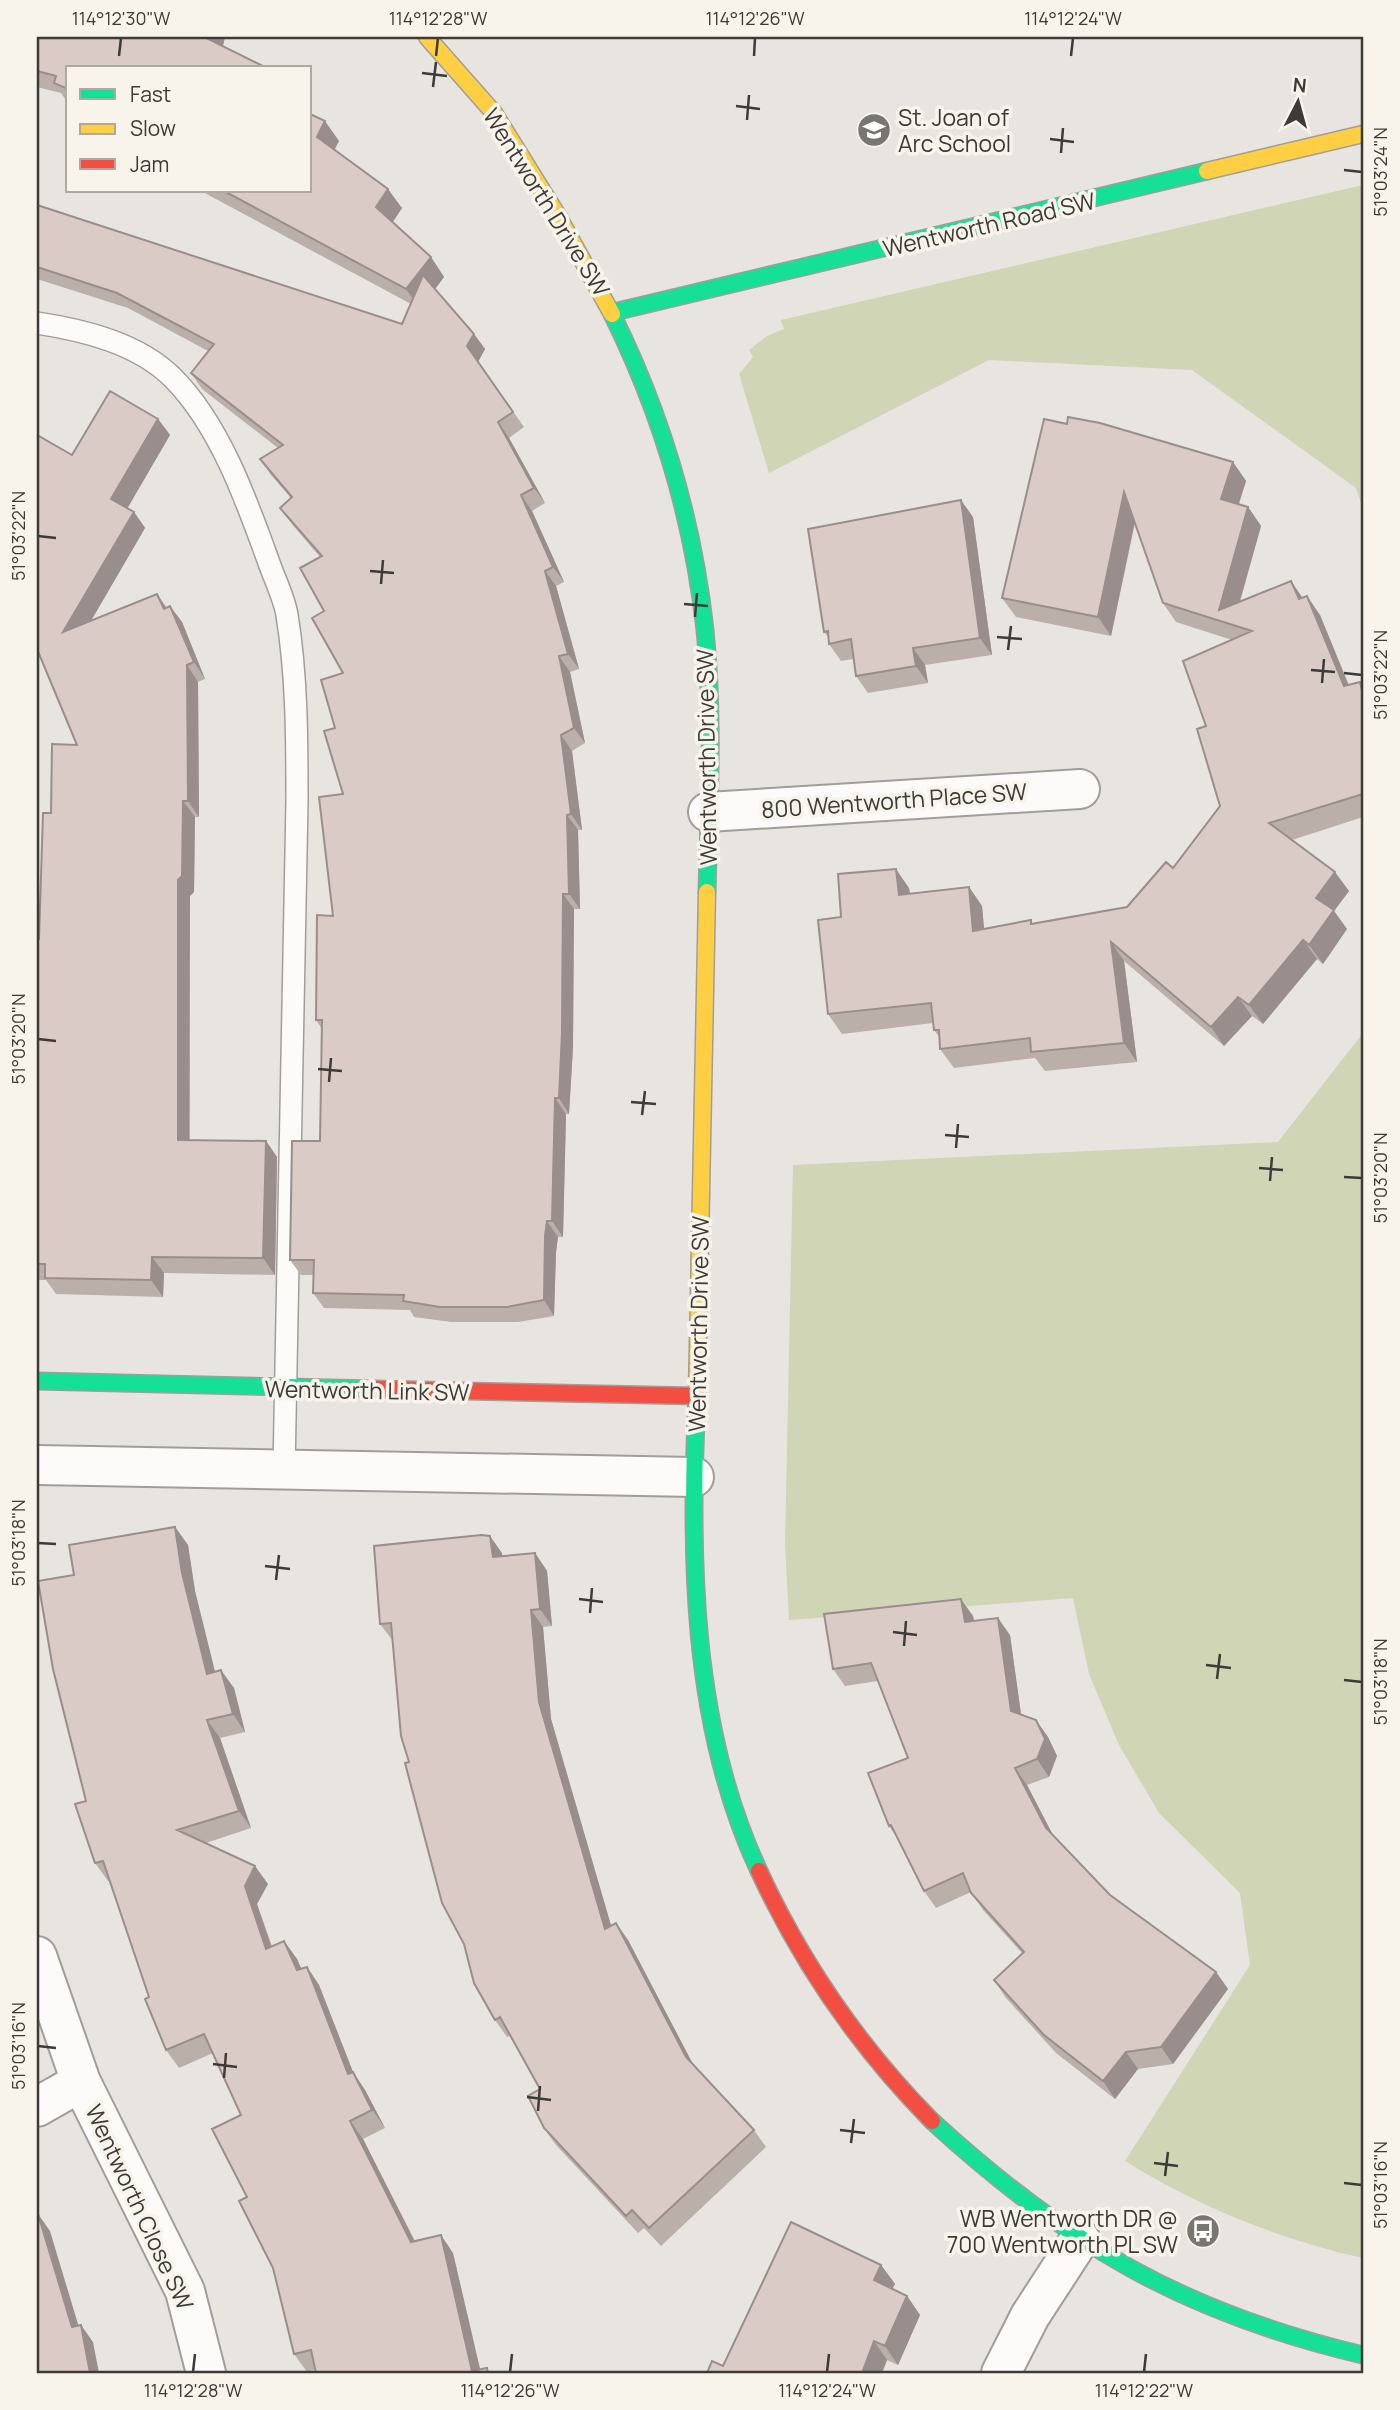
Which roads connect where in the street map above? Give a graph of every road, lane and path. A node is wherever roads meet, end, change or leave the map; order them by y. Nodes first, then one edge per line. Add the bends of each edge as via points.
1 (427, 37) edge
2 (1363, 134) edge
3 (614, 312) junction
4 (37, 323) edge
5 (1080, 789) dead end
6 (708, 812) junction
7 (37, 1381) edge
8 (287, 1388) junction
9 (697, 1396) junction
10 (37, 1465) edge
11 (284, 1470) junction
12 (695, 1477) junction
13 (37, 1956) edge
14 (81, 2082) junction
15 (37, 2106) edge
16 (1080, 2239) junction
17 (1363, 2355) edge
18 (206, 2373) edge
19 (1001, 2373) edge

1 - 3 street, Wentworth Drive SW via 484,99 572,234
2 - 3 street, Wentworth Road SW
3 - 6 street, Wentworth Drive SW via 661,434 700,589 707,655
4 - 8 lane via 108,340 172,377 206,422 242,489 286,612 296,696 298,801
5 - 6 street, 800 Wentworth Place SW
6 - 9 street, Wentworth Drive SW
7 - 8 street, Wentworth Link SW
8 - 9 street, Wentworth Link SW
8 - 11 lane
9 - 12 street, Wentworth Drive SW
10 - 11 street
11 - 12 street
12 - 16 street, Wentworth Drive SW via 694,1563 712,1715 741,1826 778,1909 860,2043 936,2127 1026,2204
13 - 14 street, Wentworth Close SW
14 - 15 street, Wentworth Close SW
14 - 18 street, Wentworth Close SW via 185,2291
16 - 17 street, Wentworth Drive SW via 1123,2267 1229,2319
16 - 19 street

